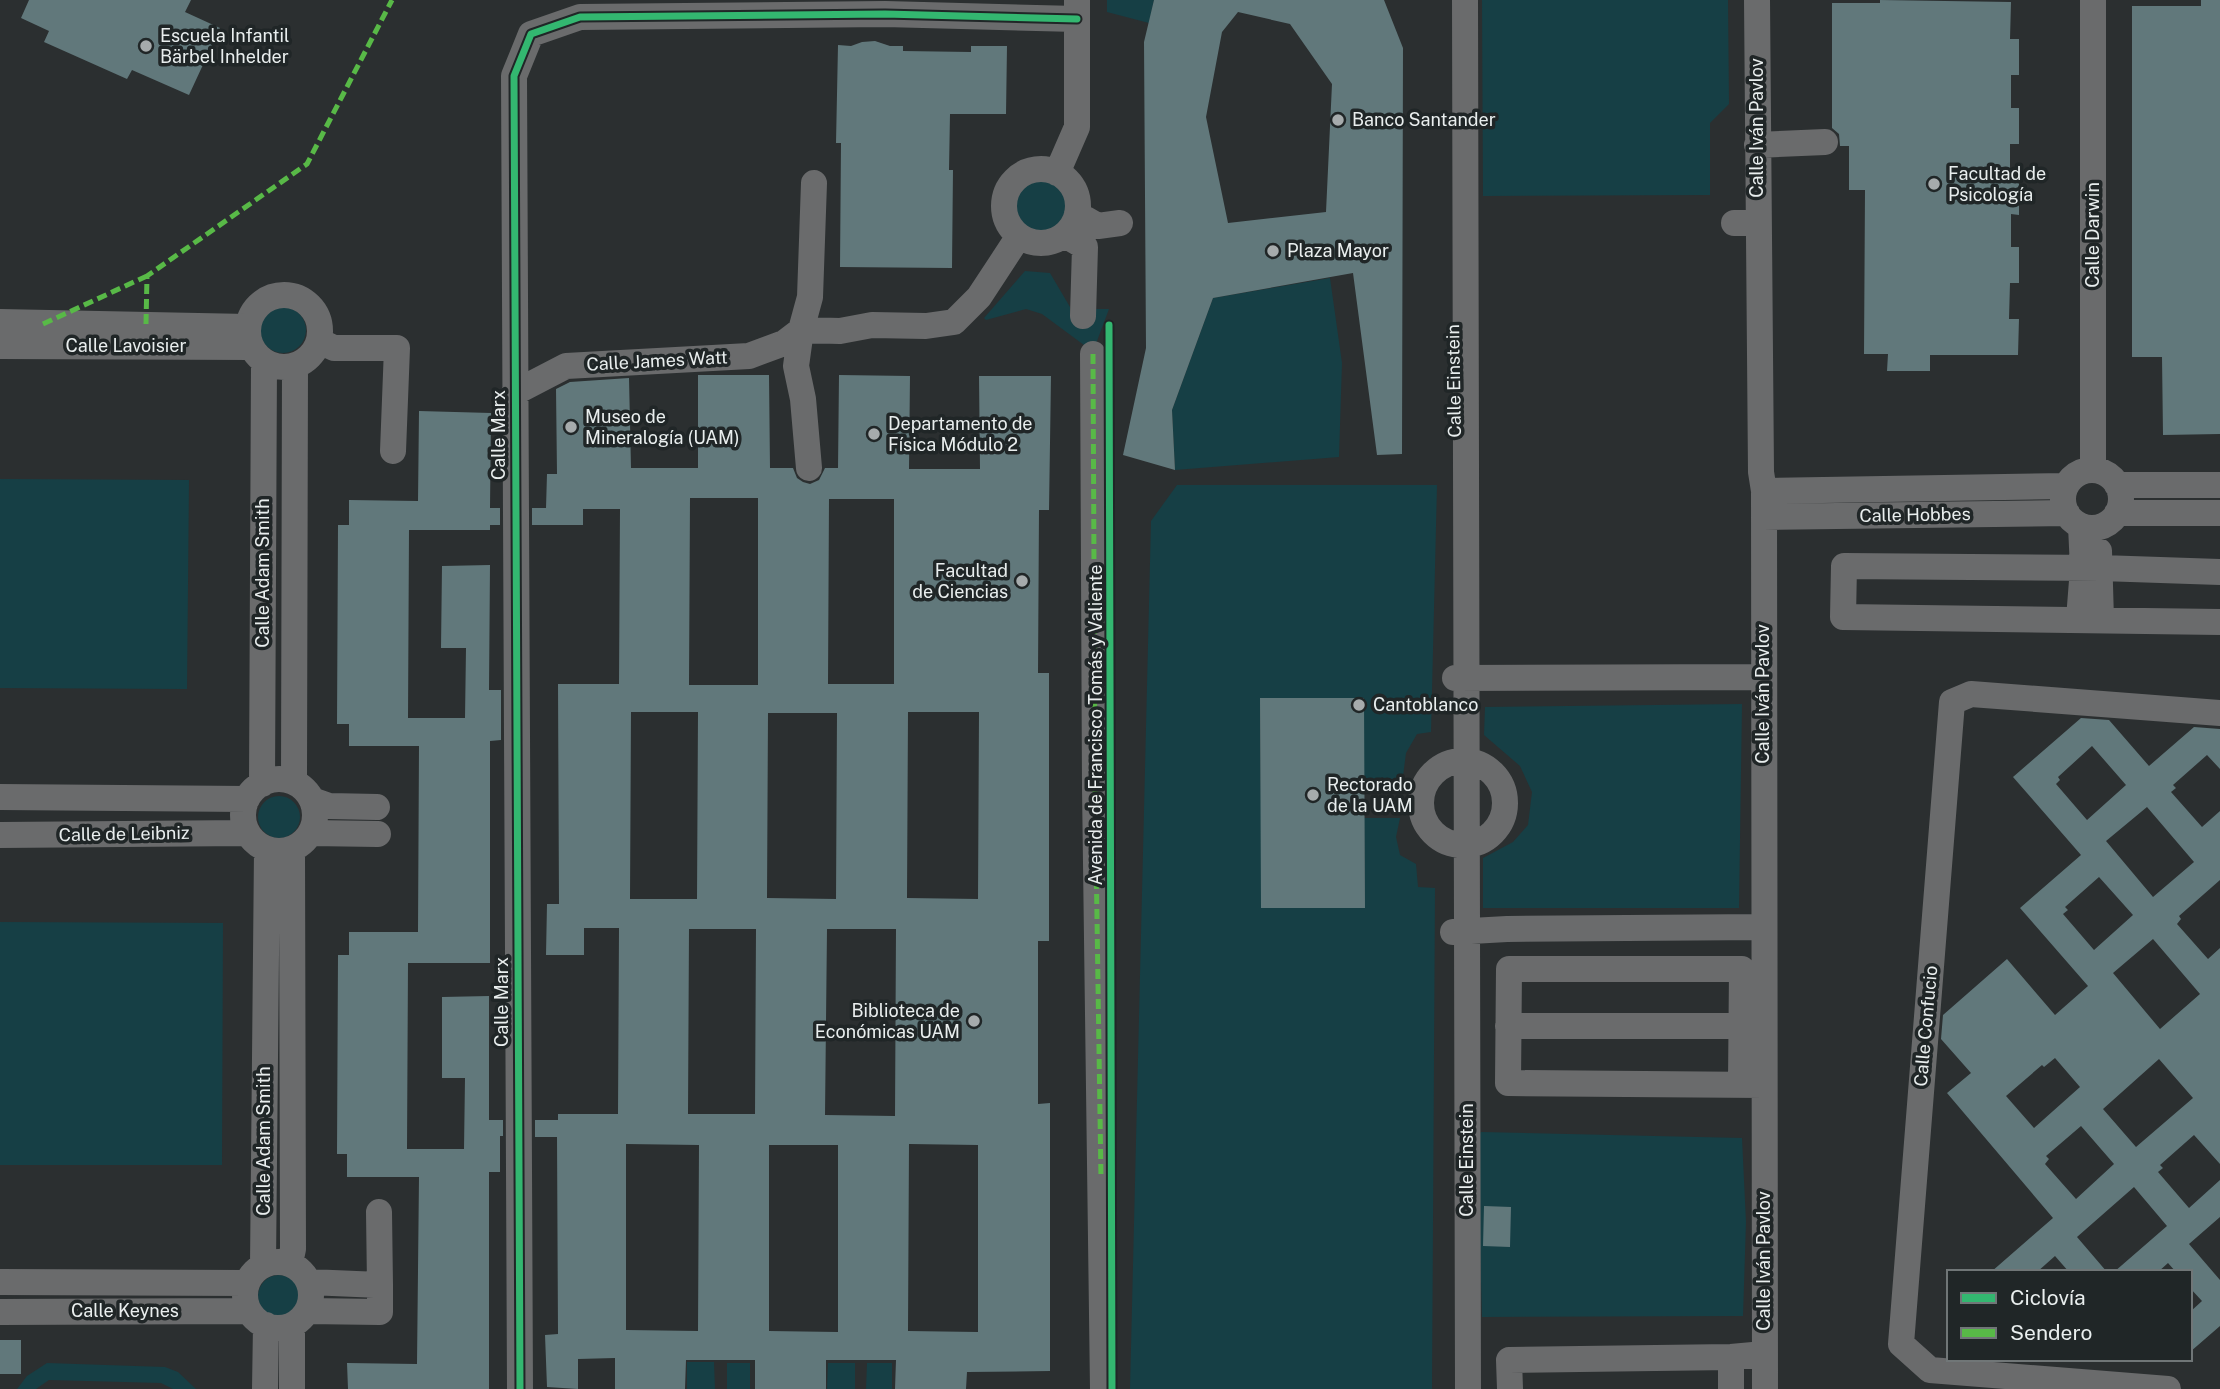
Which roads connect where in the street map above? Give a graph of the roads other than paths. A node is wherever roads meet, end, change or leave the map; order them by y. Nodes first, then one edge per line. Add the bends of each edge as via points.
1 (1451, 0) edge
2 (1465, 0) edge
3 (1757, 0) edge
4 (2093, 0) edge
5 (1077, 9) edge
6 (1825, 142) dead end
7 (1757, 145) junction
8 (1057, 173) junction
9 (814, 183) dead end
10 (1459, 216) junction
11 (1120, 223) dead end
12 (1071, 224) junction
13 (1019, 236) junction
14 (1083, 316) dead end
15 (0, 322) edge
16 (801, 330) junction
17 (319, 341) junction
18 (255, 345) junction
19 (0, 346) edge
20 (1093, 354) dead end
21 (295, 366) junction
22 (514, 393) junction
23 (393, 451) dead end
24 (809, 468) dead end
25 (2093, 470) junction
26 (2117, 485) junction
27 (2220, 485) edge
28 (2066, 486) junction
29 (1764, 504) junction
30 (2220, 513) edge
31 (2091, 520) junction
32 (2092, 568) junction
33 (2220, 572) edge
34 (2090, 620) junction
35 (2220, 622) edge
36 (1764, 677) junction
37 (1461, 678) junction
38 (2220, 713) edge
39 (1460, 761) junction
40 (294, 780) junction
41 (254, 792) junction
42 (0, 797) edge
43 (312, 800) junction
44 (377, 807) dead end
45 (377, 834) dead end
46 (0, 835) edge
47 (279, 841) junction
48 (1460, 845) junction
49 (1764, 927) junction
50 (1507, 929) junction
51 (1460, 932) junction
52 (1509, 969) junction
53 (1508, 1026) junction
54 (1742, 1026) junction
55 (1753, 1084) junction
56 (379, 1212) dead end
57 (290, 1263) junction
58 (255, 1274) junction
59 (0, 1282) edge
60 (309, 1282) junction
61 (380, 1311) junction
62 (0, 1312) edge
63 (257, 1318) junction
64 (300, 1318) junction
65 (1764, 1354) junction
66 (1731, 1357) junction
67 (265, 1389) edge
68 (292, 1389) edge
69 (520, 1389) edge
70 (1103, 1389) edge
71 (1452, 1389) edge
72 (1468, 1389) edge
73 (1510, 1389) edge
74 (1731, 1389) edge
75 (1765, 1389) edge
76 (2168, 1389) edge

1 - 10 street, Calle Einstein
2 - 10 street, Calle Einstein
3 - 7 street, Calle Iván Pavlov
4 - 25 street, Calle Darwin
5 - 8 street via 1077,127
5 - 22 street, Calle Marx via 580,17 531,34 514,76
6 - 7 street
7 - 29 street, Calle Iván Pavlov via 1746,223
8 - 12 street via 1067,180 1078,202
8 - 13 street via 1034,170 1013,182 1004,204
9 - 16 street via 810,297
10 - 37 street, Calle Einstein
11 - 12 street
12 - 13 street via 1054,241 1042,243
12 - 14 street via 1085,247
13 - 16 street via 979,297 954,322
15 - 18 street, Calle Lavoisier
16 - 22 street, Calle James Watt via 784,343 750,356 566,366
16 - 24 street via 796,366
17 - 18 street via 318,318 312,307 303,299 279,295 258,305 251,315
17 - 21 street
17 - 23 street via 334,348 397,348
18 - 19 street, Calle Lavoisier
18 - 21 street via 284,367
18 - 41 street, Calle Adam Smith
20 - 70 street, Avenida de Francisco Tomás y Valiente
21 - 40 street, Calle Adam Smith
22 - 69 street, Calle Marx
25 - 26 street via 2111,477
25 - 28 street via 2077,474
26 - 27 street
26 - 31 street via 2121,504
28 - 29 street, Calle Hobbes
28 - 31 street via 2064,504
29 - 31 street, Calle Hobbes
29 - 36 street, Calle Iván Pavlov
30 - 31 street, Calle Hobbes
31 - 32 street
32 - 33 street
32 - 34 street
32 - 34 street via 1844,566 1843,617
34 - 35 street
36 - 37 street
36 - 49 street, Calle Iván Pavlov
37 - 39 street, Calle Einstein
38 - 76 street, Calle Confucio via 1971,694 1952,702 1901,1344 1930,1370
39 - 48 street, Calle Einstein
39 - 48 street via 1432,774 1421,796 1424,820 1432,831
39 - 48 street via 1479,763 1489,770 1498,779 1506,803 1490,836
40 - 41 street via 281,779
40 - 43 street
41 - 42 street, Calle de Leibniz
41 - 47 street via 243,810 243,822
43 - 44 street via 329,806
43 - 47 street via 315,822
45 - 47 street, Calle de Leibniz
46 - 47 street, Calle de Leibniz
47 - 57 street, Calle Adam Smith
47 - 58 street, Calle Adam Smith
48 - 51 street, Calle Einstein
49 - 50 street
49 - 55 street, Calle Iván Pavlov
50 - 51 street
50 - 52 street
51 - 71 street, Calle Einstein
51 - 72 street, Calle Einstein
52 - 53 street
52 - 54 street via 1742,969
53 - 54 street
53 - 55 street via 1508,1083
54 - 55 street
55 - 65 street, Calle Iván Pavlov
56 - 61 street
57 - 58 street via 272,1262
57 - 60 street
58 - 59 street, Calle Keynes
58 - 63 street via 245,1292
60 - 61 street
60 - 64 street via 311,1302
61 - 64 street
62 - 63 street, Calle Keynes
63 - 64 street via 284,1328
63 - 67 street
64 - 68 street
65 - 66 street
65 - 75 street, Calle Iván Pavlov
66 - 73 street via 1509,1360
66 - 74 street

